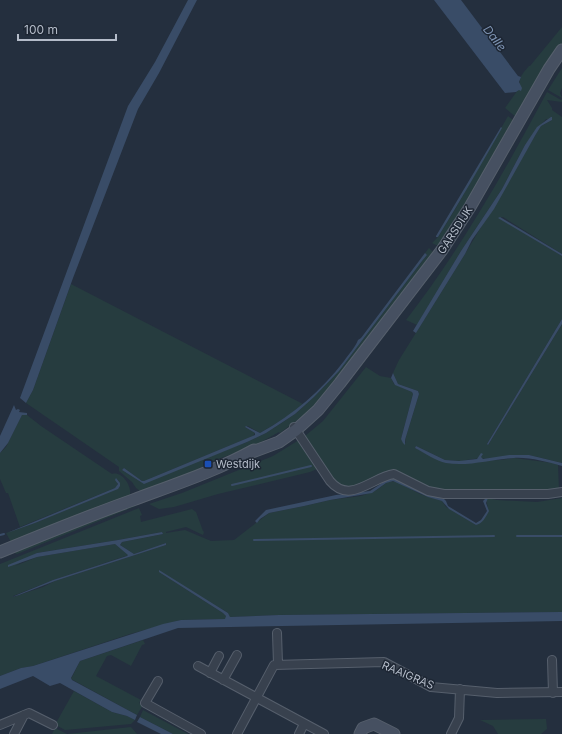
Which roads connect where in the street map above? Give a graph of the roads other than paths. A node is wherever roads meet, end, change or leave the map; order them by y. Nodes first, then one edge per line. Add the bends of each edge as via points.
1 (562, 50) edge
2 (295, 429) junction
3 (562, 492) edge
4 (0, 552) edge
5 (277, 633) dead end
6 (237, 655) dead end
7 (219, 656) dead end
8 (552, 660) dead end
9 (278, 664) junction
10 (198, 666) dead end
11 (210, 673) junction
12 (223, 680) junction
13 (158, 681) dead end
14 (460, 689) junction
15 (558, 692) edge
16 (256, 698) junction
17 (24, 715) junction
18 (304, 724) junction
19 (0, 725) edge
20 (53, 725) dead end
21 (14, 734) edge
22 (201, 734) edge
23 (237, 734) edge
24 (299, 734) edge
25 (324, 734) edge
26 (360, 734) edge
27 (394, 734) edge
28 (451, 734) edge

1 - 2 main road, GARSDIJK via 442,250 318,410
2 - 3 street via 330,480 342,490 362,488 394,474 428,491 444,494
2 - 4 main road via 247,454 184,481 90,515
5 - 9 street
6 - 12 street
7 - 11 street
8 - 15 street
9 - 14 street, RAAIGRAS via 384,662 430,687
9 - 16 street via 274,665
10 - 11 street
11 - 12 street
12 - 16 street
13 - 22 street via 145,704
14 - 15 street, RAAIGRAS via 497,693
14 - 28 street via 459,718
16 - 18 street
16 - 23 street
17 - 19 street
17 - 20 street via 29,713
17 - 21 street
18 - 24 street
18 - 25 street
26 - 27 main road via 364,728 374,724

